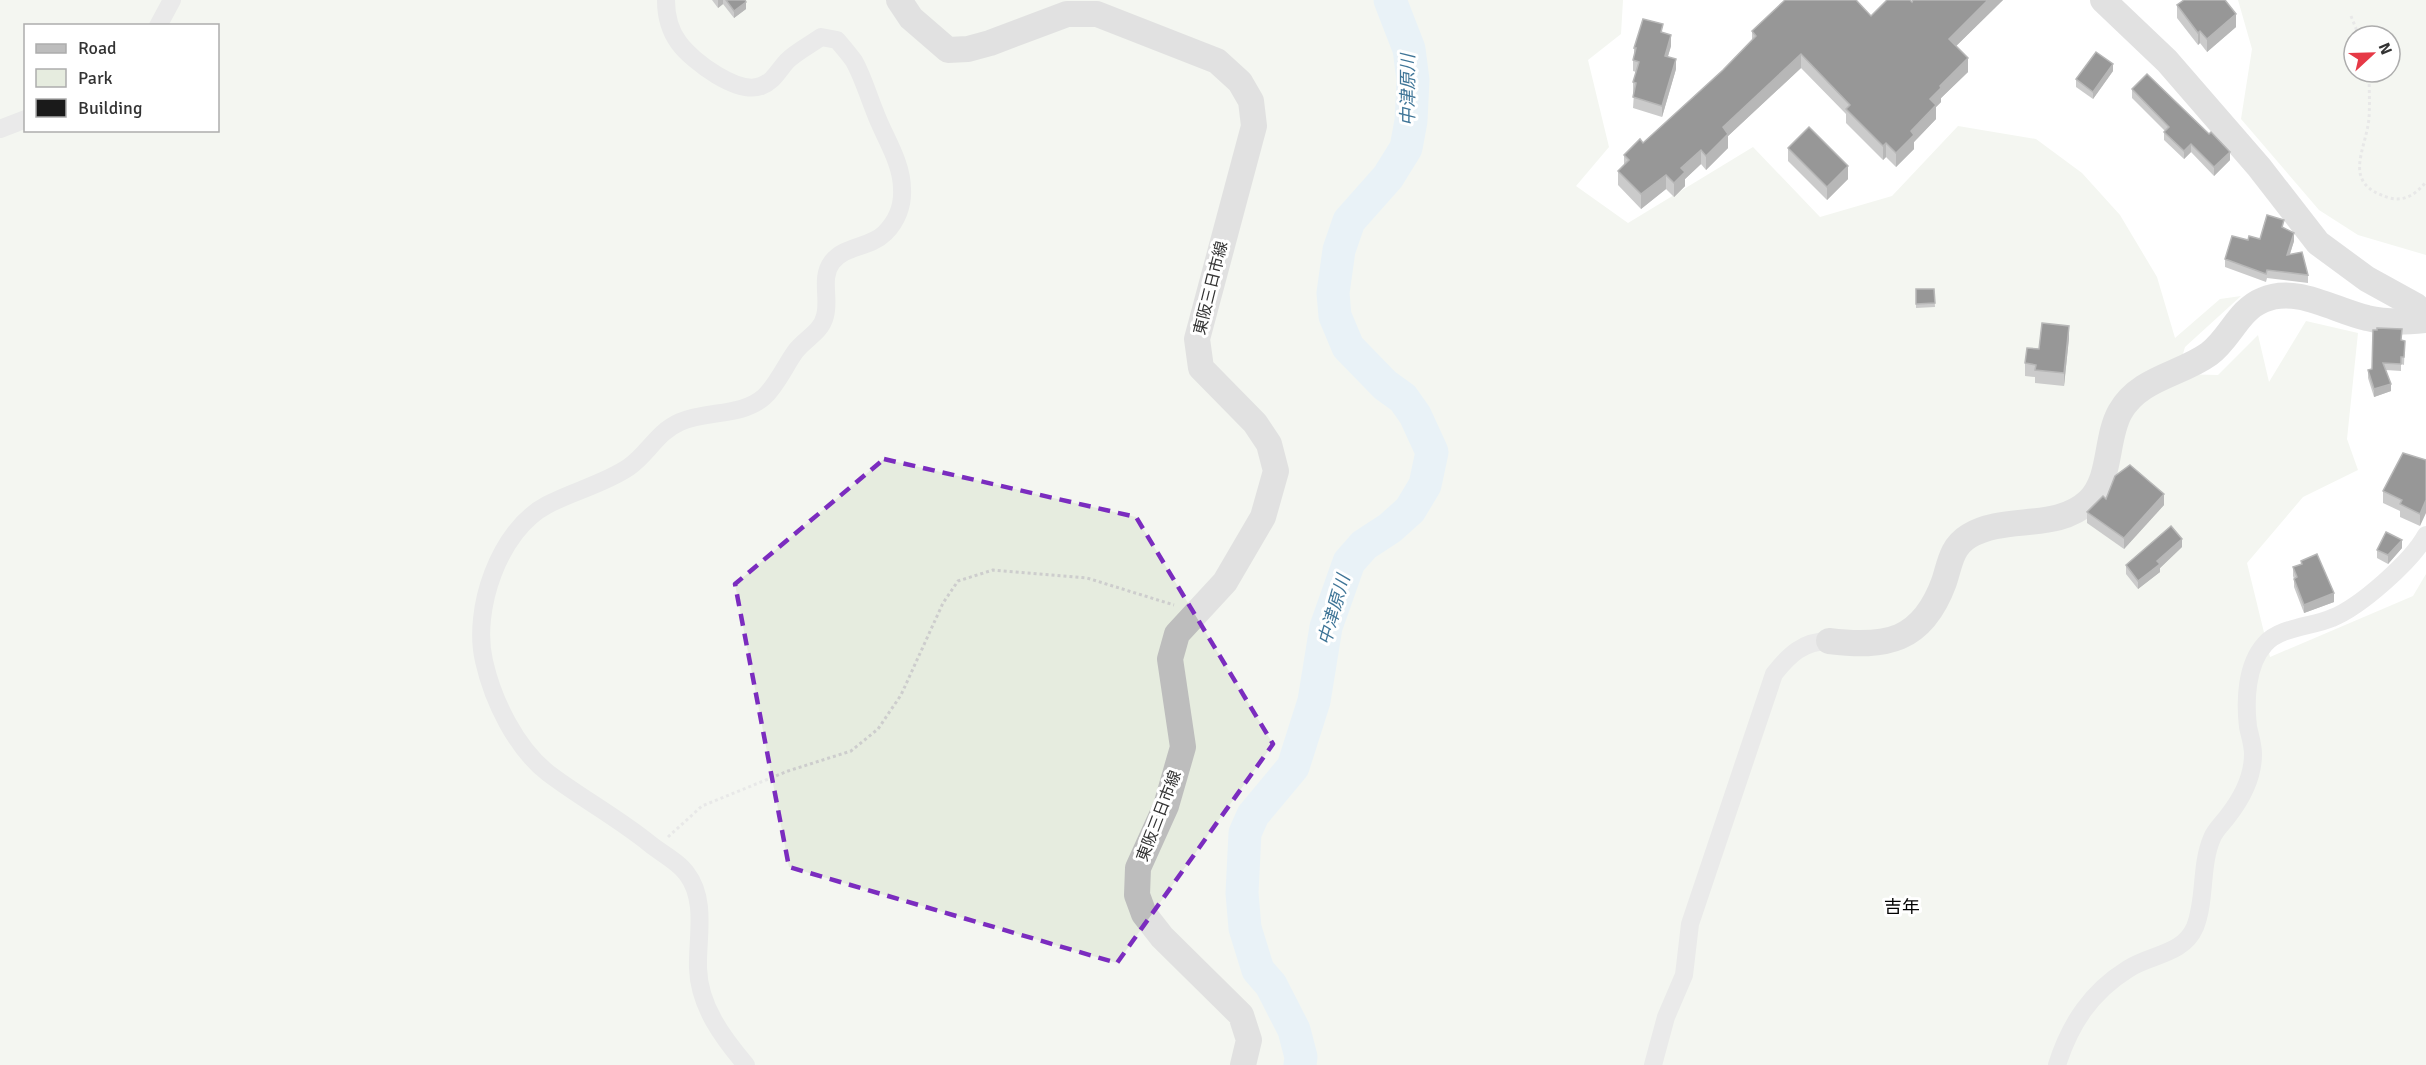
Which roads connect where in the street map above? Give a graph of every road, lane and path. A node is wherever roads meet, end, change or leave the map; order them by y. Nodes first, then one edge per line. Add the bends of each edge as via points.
1 (172, 0) edge
2 (666, 0) edge
3 (899, 0) edge
4 (2103, 0) edge
5 (2351, 16) dead end
6 (159, 24) edge
7 (2354, 24) edge
8 (2368, 84) edge
9 (24, 120) edge
10 (0, 129) edge
11 (2426, 182) edge
12 (2426, 316) edge
13 (2426, 320) edge
14 (2426, 535) edge
15 (1196, 612) junction
16 (1828, 641) joint
17 (656, 849) junction
18 (746, 1065) edge
19 (1243, 1065) edge
20 (1653, 1065) edge
21 (2057, 1065) edge

1 - 6 street
2 - 17 street via 679,44 737,87 761,86 776,78 788,60 821,38 837,40 853,59 865,85 900,170 903,191 900,211 886,232 833,260 826,274 825,316 762,399 731,412 711,412 671,426 631,466 531,515 517,530 489,583 482,611 483,660 514,732 546,772
3 - 15 main road, 東阪三日市線 via 911,18 948,50 990,43 1067,14 1097,14 1217,61 1240,82 1251,101 1254,126 1197,339 1201,368 1255,423 1269,444 1276,471 1263,517 1225,582
4 - 12 main road via 2167,61 2259,167 2318,243
5 - 7 path
8 - 11 path via 2369,120 2358,158 2364,183 2375,192 2399,199 2418,191
9 - 10 street
13 - 16 main road via 2366,318 2296,297 2279,295 2263,299 2244,314 2219,346 2192,364 2146,385 2126,404 2111,433 2099,487 2089,500 2063,516 1986,529 1960,542 1951,555 1931,608 1918,625 1902,636 1883,643
14 - 21 street via 2407,561 2352,607 2274,637 2258,654 2247,701 2253,753 2248,783 2240,801 2213,835 2206,853 2191,935 2171,952 2127,969 2080,1011
15 - 17 path via 1087,578 993,570 958,581 943,603 901,695 878,729 851,751 788,771 702,806
15 - 19 main road, 東阪三日市線 via 1177,634 1170,659 1183,747 1166,806 1138,868 1137,895 1144,914 1162,937 1241,1015 1249,1040
16 - 20 street via 1813,641 1797,649 1774,674 1690,924 1684,975 1666,1017
17 - 18 street via 687,872 693,885 700,921 701,988 710,1014

